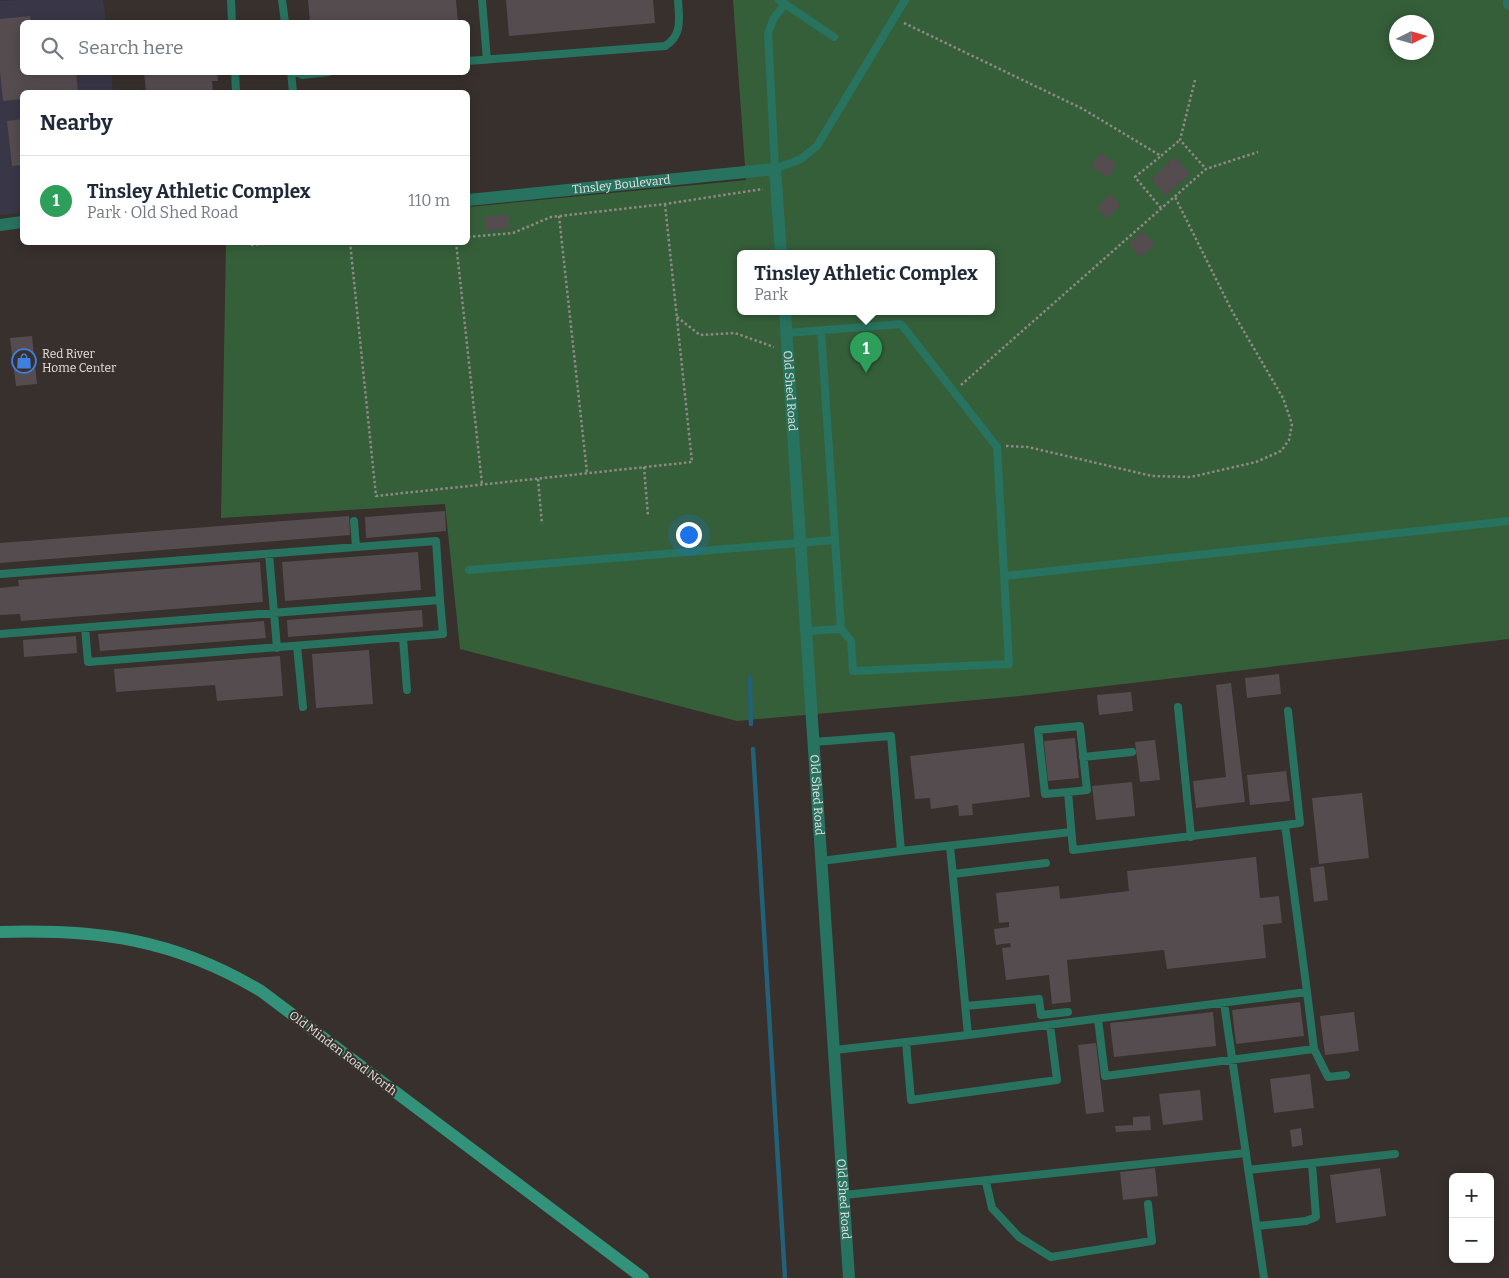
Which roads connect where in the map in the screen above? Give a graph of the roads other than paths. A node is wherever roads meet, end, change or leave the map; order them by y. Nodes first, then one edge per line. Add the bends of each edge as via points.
1 (231, 0) edge
2 (282, 0) edge
3 (482, 0) edge
4 (678, 0) edge
5 (905, 0) edge
6 (1509, 0) edge
7 (782, 2) edge
8 (1509, 4) edge
9 (232, 20) edge
10 (285, 20) edge
11 (834, 37) dead end
12 (487, 60) junction
13 (470, 62) edge
14 (235, 75) edge
15 (292, 75) edge
16 (236, 90) edge
17 (293, 90) edge
18 (775, 169) junction
19 (470, 200) edge
20 (20, 222) edge
21 (0, 225) edge
22 (781, 250) edge
23 (785, 315) edge
24 (821, 330) junction
25 (787, 333) junction
26 (1509, 521) edge
27 (354, 522) dead end
28 (835, 540) junction
29 (801, 542) junction
30 (356, 547) junction
31 (269, 554) junction
32 (469, 570) dead end
33 (0, 574) edge
34 (1005, 576) junction
35 (440, 600) junction
36 (274, 613) junction
37 (85, 628) junction
38 (841, 629) junction
39 (806, 631) junction
40 (0, 634) edge
41 (403, 638) junction
42 (297, 646) junction
43 (277, 648) junction
44 (408, 690) dead end
45 (303, 707) dead end
46 (1178, 707) dead end
47 (1288, 711) dead end
48 (814, 742) junction
49 (1132, 752) dead end
50 (1084, 756) junction
51 (1068, 792) junction
52 (1285, 825) junction
53 (1071, 832) junction
54 (1191, 837) junction
55 (950, 846) junction
56 (901, 852) junction
57 (821, 861) junction
58 (1046, 863) dead end
59 (953, 874) junction
60 (0, 932) edge
61 (1307, 992) junction
62 (1224, 1003) junction
63 (966, 1006) junction
64 (1068, 1012) dead end
65 (1098, 1019) junction
66 (1050, 1025) junction
67 (968, 1035) junction
68 (906, 1042) junction
69 (1314, 1049) junction
70 (835, 1050) junction
71 (1233, 1060) junction
72 (1346, 1075) dead end
73 (1246, 1153) junction
74 (1395, 1154) dead end
75 (1312, 1164) junction
76 (1248, 1170) junction
77 (986, 1182) junction
78 (844, 1195) junction
79 (1148, 1204) dead end
80 (1257, 1226) junction
81 (642, 1278) edge
82 (849, 1278) edge
83 (1264, 1278) edge

1 - 9 lane
2 - 10 lane
3 - 12 lane
4 - 12 lane via 679,29 665,46
5 - 18 lane via 818,146 801,159
6 - 8 street
7 - 11 lane
7 - 18 lane via 768,33
12 - 13 lane
14 - 16 lane
15 - 17 lane
18 - 19 street, Tinsley Boulevard
18 - 22 street
20 - 21 street
23 - 25 street, Old Shed Road
24 - 25 lane
24 - 28 lane
24 - 34 lane via 901,324 997,448
25 - 29 street, Old Shed Road
26 - 34 lane
27 - 30 lane
28 - 29 lane
28 - 38 lane
29 - 32 lane
29 - 39 street, Old Shed Road
30 - 31 lane
30 - 35 lane via 436,541
31 - 33 lane
31 - 36 lane
34 - 38 lane via 1009,664 853,671 851,641
35 - 36 lane
35 - 41 lane via 443,634
36 - 37 lane
36 - 43 lane
37 - 40 lane
37 - 43 lane via 88,662
38 - 39 lane
39 - 48 street, Old Shed Road
41 - 42 lane
41 - 44 lane
42 - 43 lane
42 - 45 lane
46 - 54 lane
47 - 52 lane via 1300,823
48 - 56 lane via 890,736
48 - 57 street, Old Shed Road
49 - 50 lane
50 - 51 lane via 1087,790
50 - 51 lane via 1080,726 1038,730 1045,794
51 - 53 lane
52 - 54 lane
52 - 61 lane
53 - 54 lane via 1073,850
53 - 55 lane
55 - 56 lane
55 - 59 lane
56 - 57 lane
57 - 70 street, Old Shed Road
58 - 59 lane
59 - 63 lane
60 - 81 street, Old Minden Road North via 78,932 125,937 166,947 233,974 261,991
61 - 62 lane
61 - 69 lane
62 - 65 lane
62 - 71 lane
63 - 64 lane via 1038,999 1041,1015
63 - 67 lane
65 - 66 lane
65 - 71 lane via 1105,1076
66 - 67 lane
66 - 68 lane via 1056,1080 910,1100
67 - 68 lane
68 - 70 lane
69 - 71 lane
69 - 72 lane via 1328,1077
70 - 78 street, Old Shed Road
71 - 73 lane
73 - 76 lane
73 - 77 lane
74 - 75 lane
75 - 76 lane
75 - 80 lane via 1316,1217
76 - 80 lane
77 - 78 lane
77 - 79 lane via 992,1208 1019,1237 1051,1257 1152,1241
78 - 82 street, Old Shed Road
80 - 83 lane

